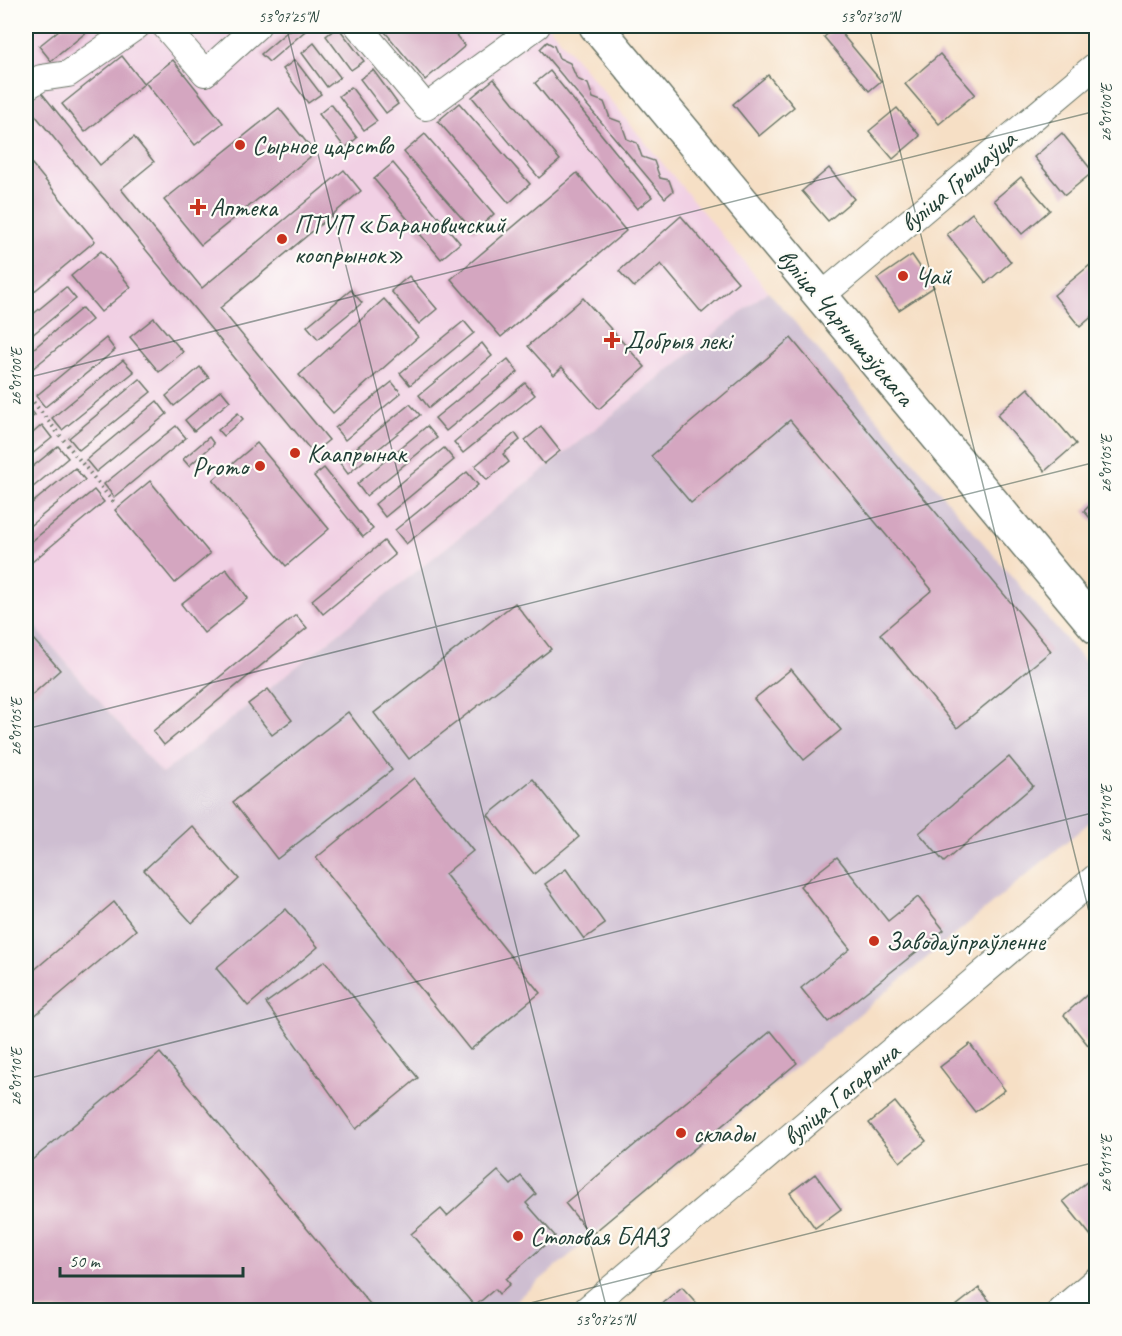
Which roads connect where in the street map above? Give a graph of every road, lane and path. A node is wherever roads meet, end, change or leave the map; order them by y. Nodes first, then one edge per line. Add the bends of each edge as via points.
1 (137, 26) edge
2 (165, 26) edge
3 (258, 26) edge
4 (358, 26) edge
5 (537, 26) edge
6 (596, 26) edge
7 (1096, 65) edge
8 (26, 87) edge
9 (820, 297) junction
10 (26, 393) edge
11 (114, 503) dead end
12 (1096, 627) edge
13 (1096, 877) edge
14 (1096, 1280) edge
15 (586, 1311) edge
16 (1061, 1311) edge

1 - 8 street via 68,74 41,78
2 - 3 street via 205,73
4 - 5 street via 426,107
6 - 9 main road, вуліца Чарнышэўскага
7 - 9 street, вуліца Грыцаўца
9 - 12 main road, вуліца Чарнышэўскага
10 - 11 path
13 - 15 street, вуліца Гагарына
14 - 16 street

